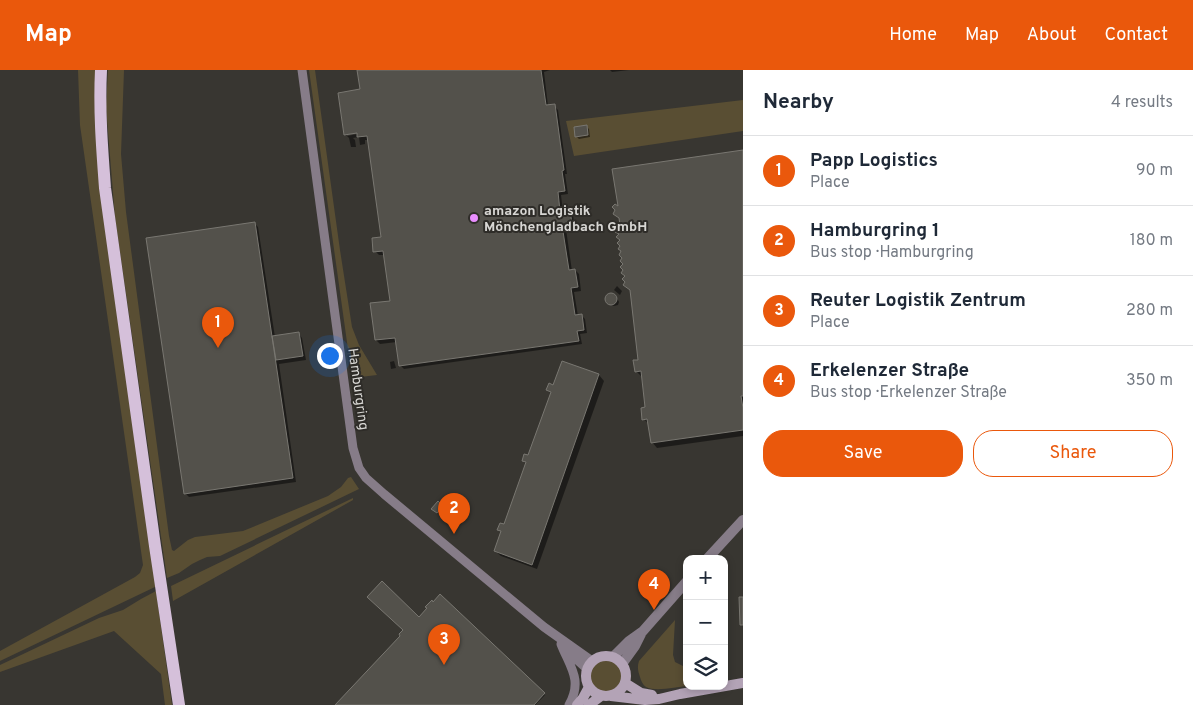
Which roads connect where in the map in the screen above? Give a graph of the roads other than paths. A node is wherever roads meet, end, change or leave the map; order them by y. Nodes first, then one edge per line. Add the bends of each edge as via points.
1 (102, 70) edge
2 (302, 70) edge
3 (743, 520) edge
4 (712, 555) edge
5 (683, 586) edge
6 (544, 627) junction
7 (561, 644) junction
8 (617, 660) junction
9 (590, 665) junction
10 (625, 683) junction
11 (743, 683) edge
12 (588, 687) junction
13 (680, 694) junction
14 (606, 696) junction
15 (178, 705) edge
16 (569, 705) edge
17 (577, 705) edge
18 (589, 705) edge

1 - 15 main road via 101,142 105,188
2 - 6 street, Hamburgring via 353,448 359,468 384,494
3 - 4 street
5 - 8 street via 643,631 629,641
6 - 7 street
6 - 9 street
7 - 9 street
7 - 16 street via 575,676 576,685
8 - 9 main road via 602,656
8 - 10 main road via 625,669
9 - 12 main road via 586,675
10 - 13 main road via 641,693
10 - 14 main road via 617,693
11 - 13 main road
12 - 14 main road via 596,694
12 - 17 main road
13 - 14 main road via 645,700
14 - 18 main road

